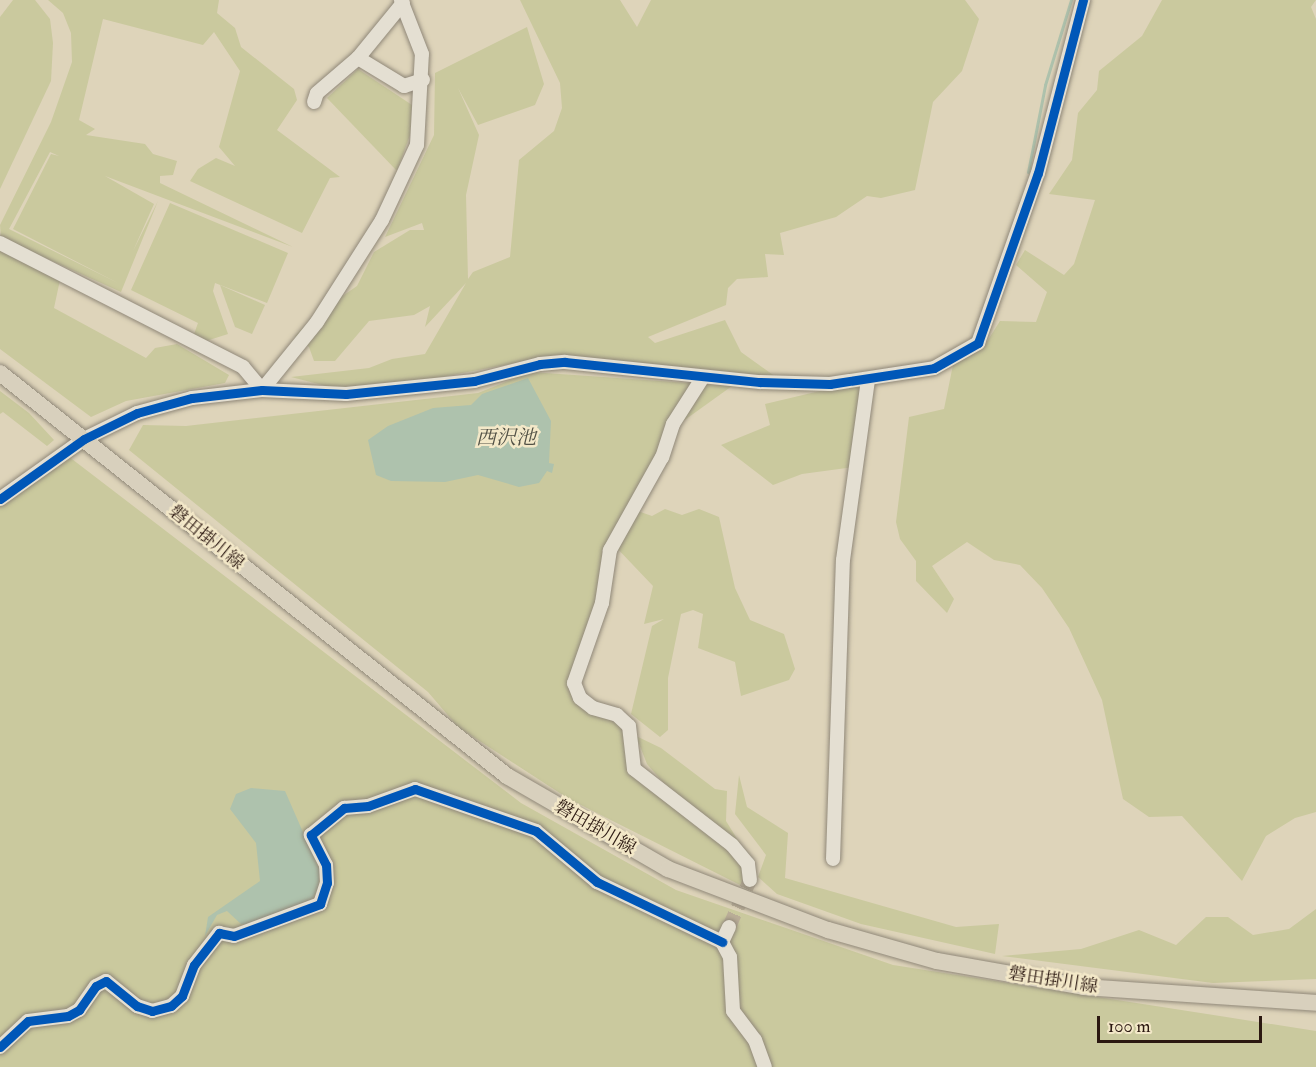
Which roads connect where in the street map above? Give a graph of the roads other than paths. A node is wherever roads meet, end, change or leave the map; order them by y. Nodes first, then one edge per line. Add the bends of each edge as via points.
1 (1083, 0) edge
2 (402, 2) edge
3 (358, 58) junction
4 (423, 80) junction
5 (314, 102) dead end
6 (0, 243) edge
7 (0, 373) edge
8 (703, 377) junction
9 (868, 380) junction
10 (262, 390) junction
11 (84, 438) junction
12 (0, 499) edge
13 (833, 859) dead end
14 (750, 880) dead end
15 (729, 927) tunnel mouth
16 (722, 942) junction
17 (1316, 997) edge
18 (1238, 1002) junction
19 (1316, 1004) edge
20 (1316, 1011) edge
21 (0, 1047) edge
22 (765, 1067) edge

1 - 9 street via 1038,173 978,343 934,368
2 - 3 street
2 - 4 street via 422,54
3 - 4 street via 404,86
3 - 5 street via 317,93
4 - 10 street via 417,146 382,220 316,322
6 - 10 street via 243,367
7 - 11 main road, 磐田掛川線
8 - 9 street via 830,384
8 - 10 street via 565,362 540,364 474,381 358,393
8 - 14 street via 672,424 662,457 610,550 602,603 574,684 580,698 593,708 617,715 629,726 634,769 732,845 748,864
9 - 13 street via 843,560
10 - 11 street via 160,406
11 - 12 street
11 - 18 main road, 磐田掛川線 via 507,776 668,869 828,930 938,961 1084,987
15 - 16 street
16 - 21 street via 597,882 536,831 415,789 368,806 344,808 311,835 326,866 327,883 320,904 234,936 219,933 194,965 182,996 171,1006 152,1011 137,1006 106,981 96,986 79,1010 28,1021
16 - 22 street via 730,957 732,1011 755,1040
17 - 18 main road
18 - 19 main road, 磐田掛川線
18 - 20 main road

